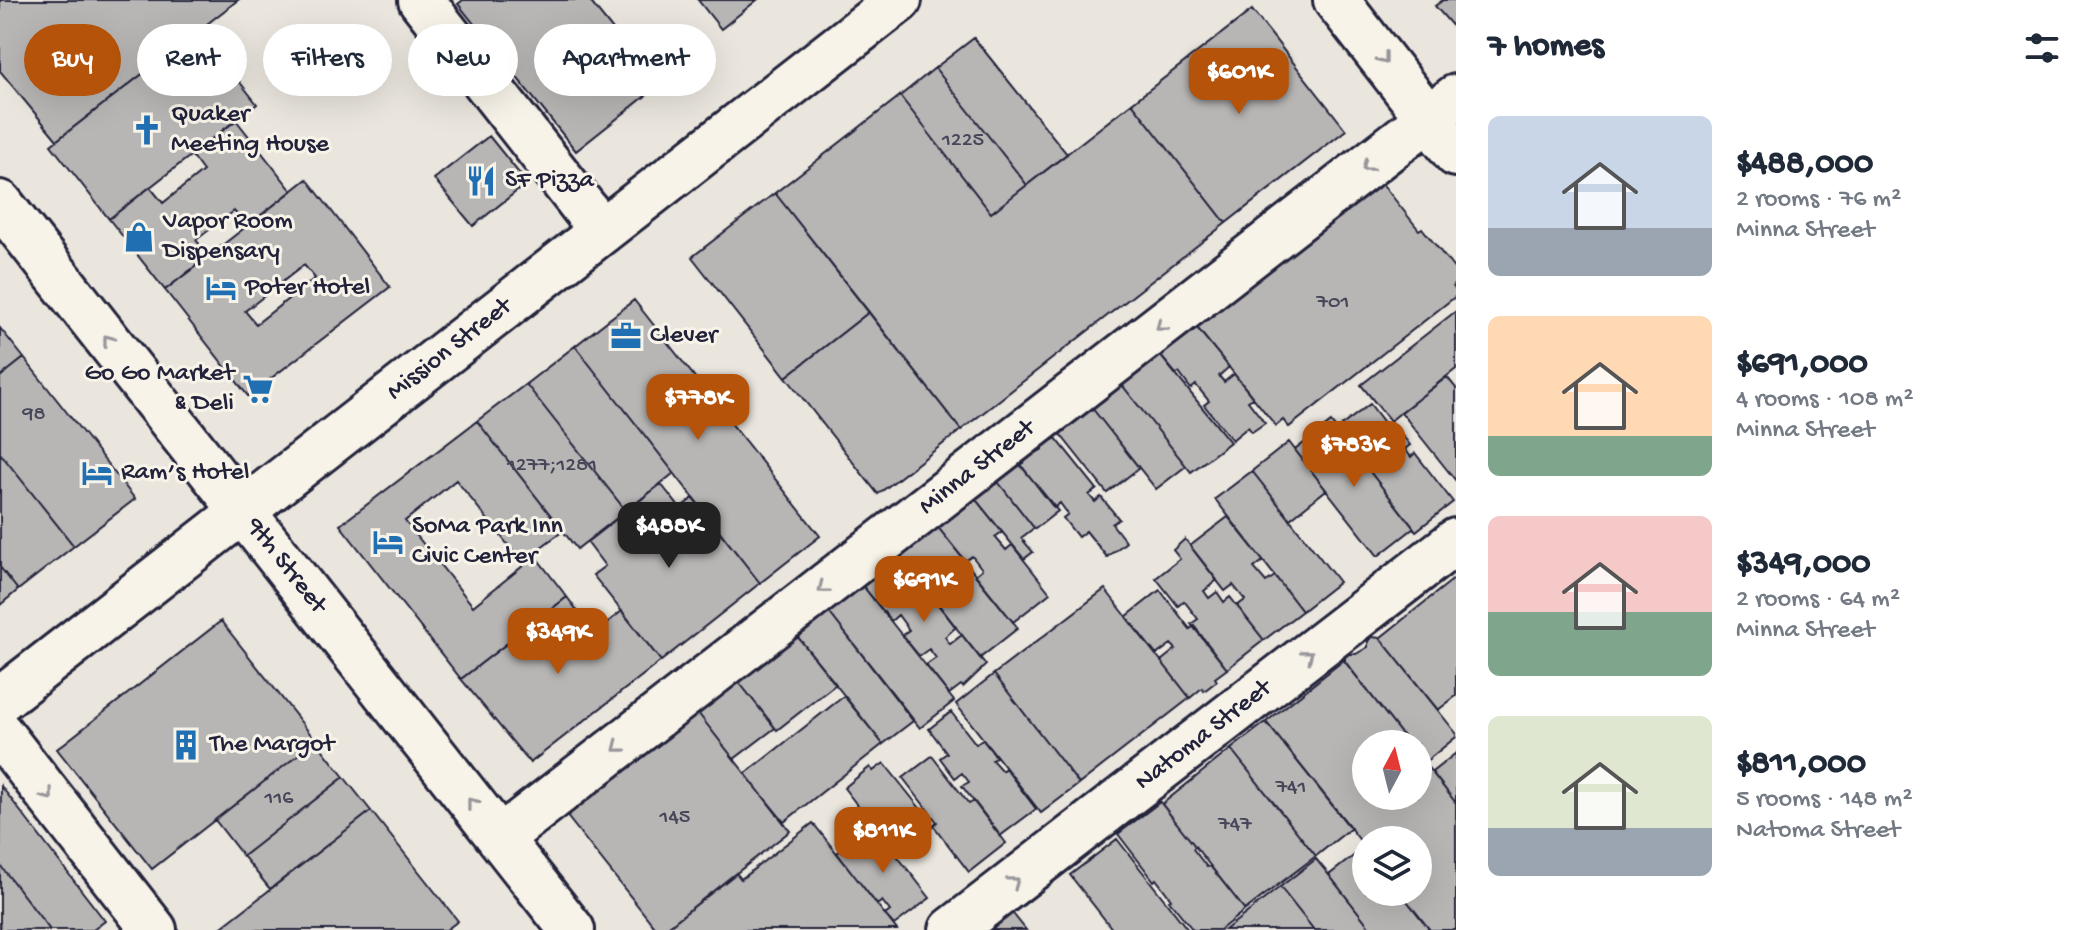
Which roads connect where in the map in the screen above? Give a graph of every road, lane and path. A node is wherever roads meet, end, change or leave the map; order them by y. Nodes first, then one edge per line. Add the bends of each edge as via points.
1 (421, 0) edge
2 (899, 0) edge
3 (1336, 0) edge
4 (1442, 108) edge
5 (1456, 154) edge
6 (0, 203) edge
7 (602, 231) junction
8 (243, 512) junction
9 (1456, 541) edge
10 (0, 700) edge
11 (0, 733) edge
12 (500, 838) junction
13 (154, 930) edge
14 (572, 930) edge
15 (952, 930) edge

1 - 7 street
2 - 7 street, Mission Street
3 -> 4 street
4 - 5 street
4 -> 12 street, Minna Street
8 -> 6 street, 9th Street
7 - 8 street, Mission Street
8 - 10 street, Mission Street
12 -> 8 street, 9th Street
15 -> 9 street, Natoma Street
11 -> 13 street
12 - 14 street, 9th Street

